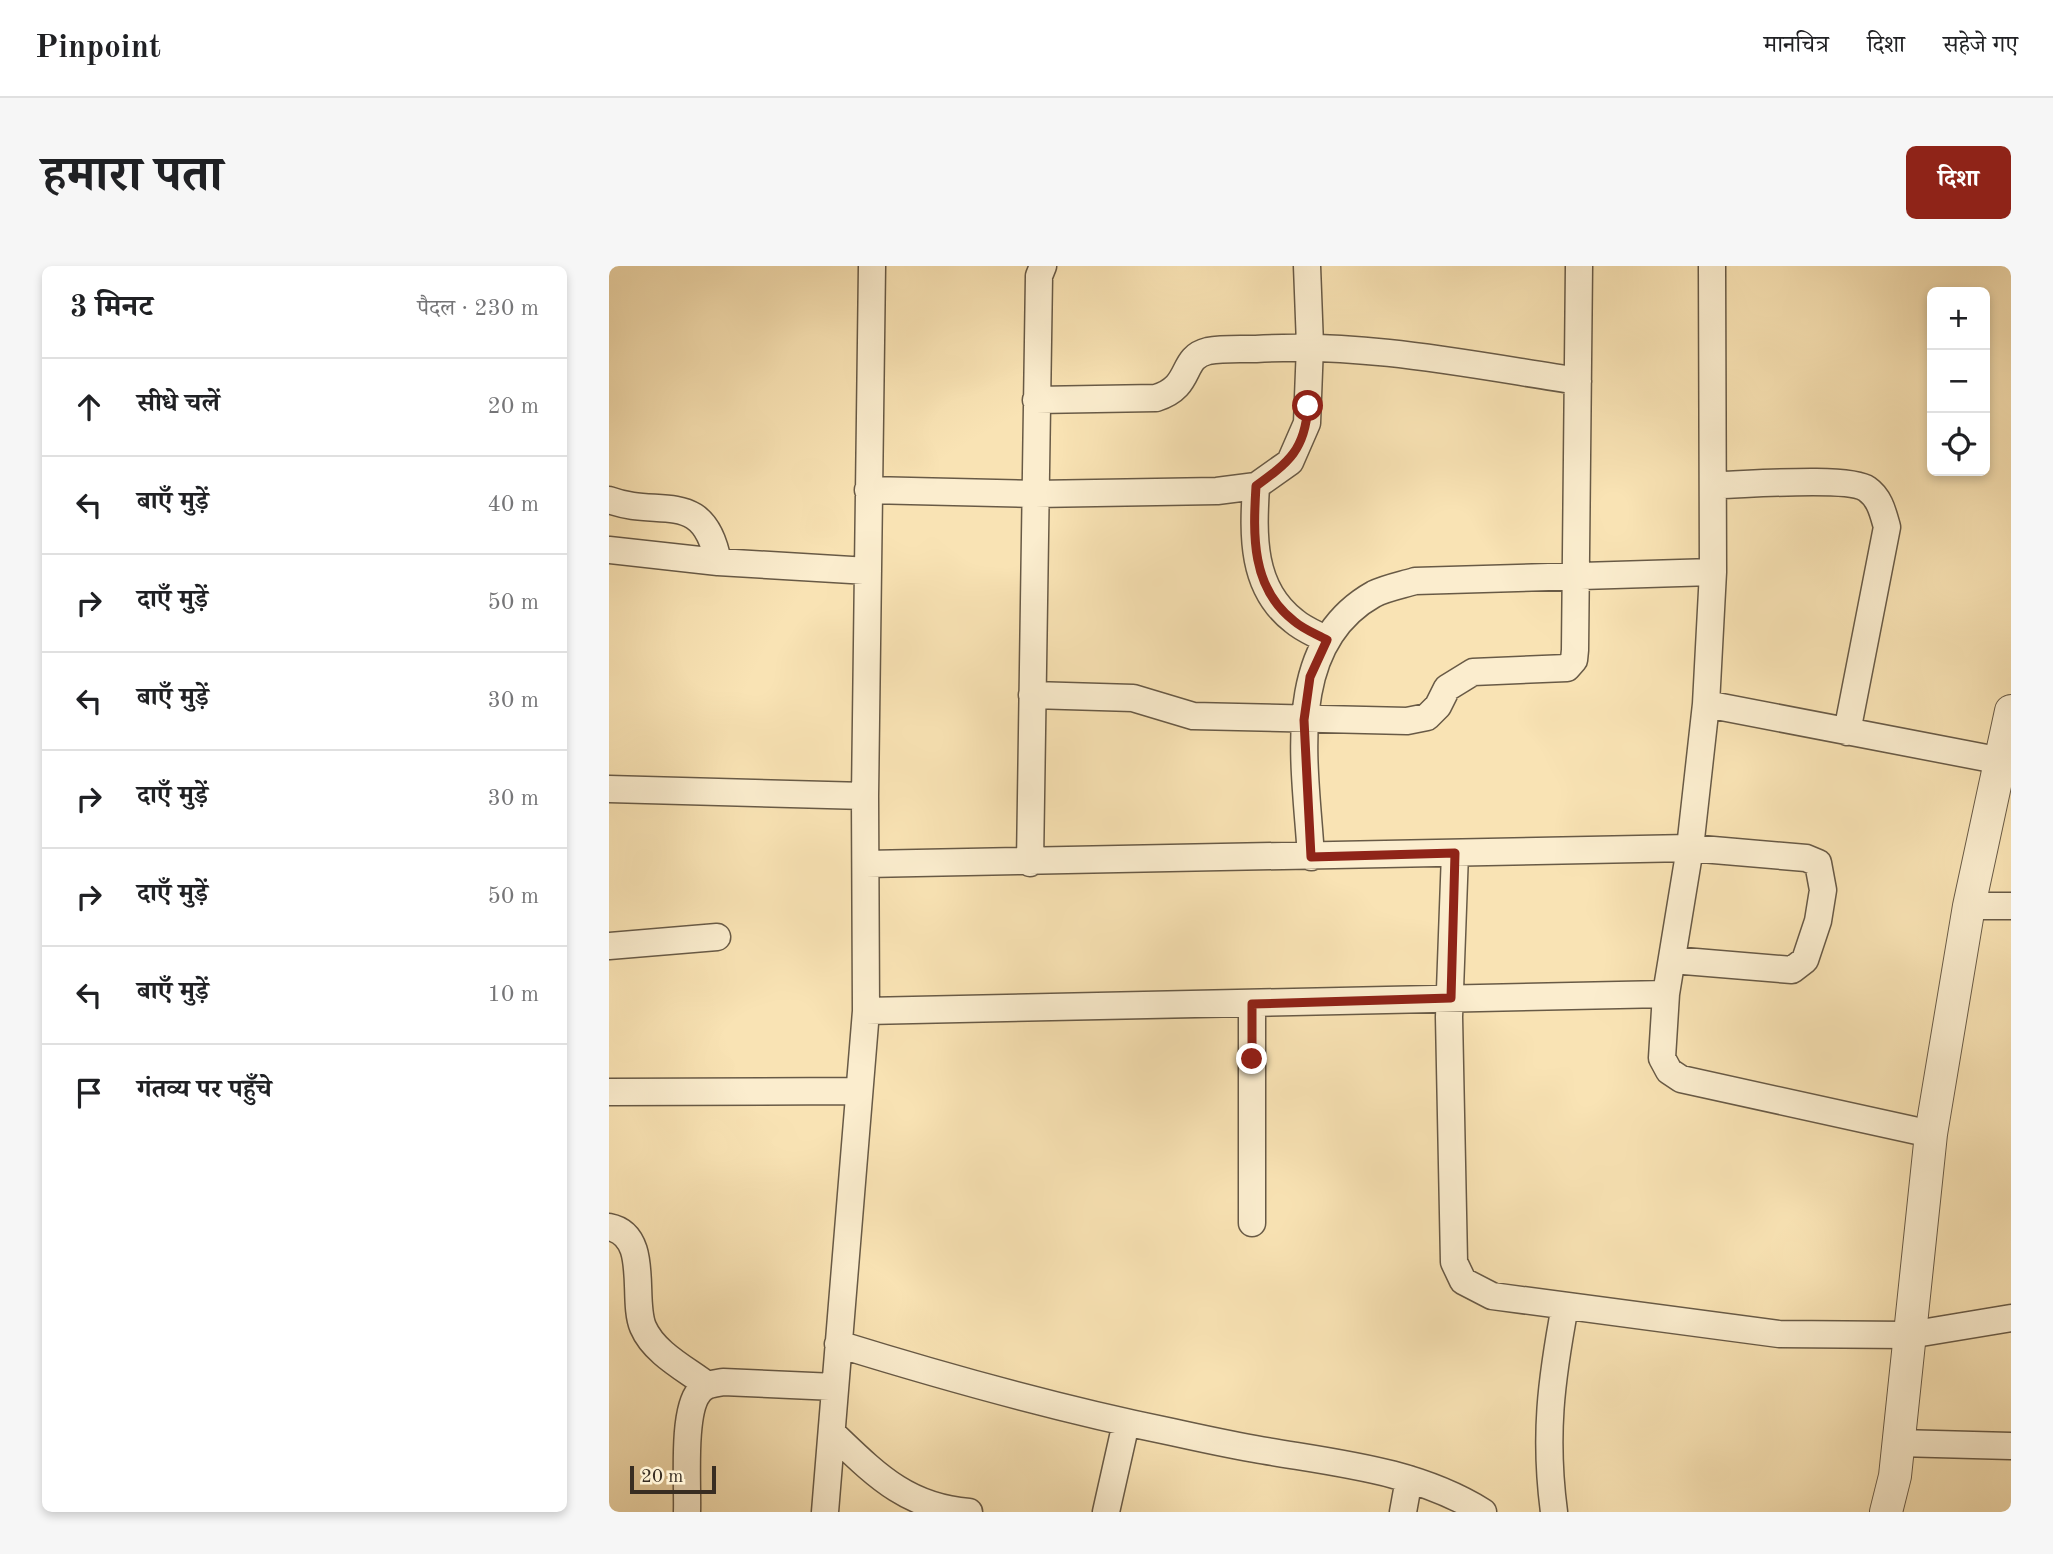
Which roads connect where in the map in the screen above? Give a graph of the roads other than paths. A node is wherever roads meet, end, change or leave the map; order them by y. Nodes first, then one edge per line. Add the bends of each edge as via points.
1 (871, 266) edge
2 (1043, 266) edge
3 (1307, 266) edge
4 (1580, 266) edge
5 (1712, 266) edge
6 (1310, 345) junction
7 (1579, 382) junction
8 (1037, 400) junction
9 (1714, 485) junction
10 (1256, 486) junction
11 (868, 490) junction
12 (1035, 494) junction
13 (609, 500) edge
14 (609, 550) edge
15 (718, 562) junction
16 (869, 572) junction
17 (1713, 572) junction
18 (1577, 574) junction
19 (1327, 640) junction
20 (1032, 695) junction
21 (1706, 705) junction
22 (2011, 711) edge
23 (1304, 720) junction
24 (1847, 732) junction
25 (2002, 761) junction
26 (609, 789) edge
27 (865, 796) junction
28 (1690, 848) junction
29 (1455, 853) junction
30 (1311, 857) junction
31 (1030, 863) junction
32 (866, 864) junction
33 (1969, 906) junction
34 (2011, 906) edge
35 (717, 937) dead end
36 (609, 946) edge
37 (1672, 960) junction
38 (1666, 994) junction
39 (1451, 998) junction
40 (1252, 1004) junction
41 (866, 1011) junction
42 (858, 1091) junction
43 (609, 1092) edge
44 (1931, 1134) junction
45 (1252, 1223) dead end
46 (609, 1227) edge
47 (1565, 1307) junction
48 (2011, 1318) edge
49 (1909, 1335) junction
50 (838, 1345) junction
51 (707, 1385) junction
52 (835, 1387) junction
53 (1126, 1423) junction
54 (832, 1433) junction
55 (1898, 1443) junction
56 (2011, 1446) edge
57 (1409, 1479) junction
58 (687, 1512) edge
59 (825, 1512) edge
60 (969, 1512) edge
61 (1106, 1512) edge
62 (1403, 1512) edge
63 (1483, 1512) edge
64 (1554, 1512) edge
65 (1886, 1512) edge

1 - 11 street
2 - 8 street via 1039,276
3 - 6 street
4 - 7 street
5 - 9 street
6 - 7 street
6 - 8 street via 1207,351 1188,365 1183,382 1173,393 1156,398
6 - 10 street via 1307,423 1290,462
7 - 18 street
8 - 12 street
9 - 17 street
9 - 24 street via 1845,482 1866,488 1880,502 1887,527
10 - 12 street via 1217,491
10 - 19 street via 1253,543 1261,575 1274,600 1294,621
11 - 12 street
11 - 16 street
12 - 20 street
13 - 15 street via 628,507 671,506 697,518 713,536
14 - 15 street
15 - 16 street
16 - 27 street
17 - 18 street
17 - 21 street
18 - 19 street via 1415,581 1375,593 1346,614
18 - 23 street via 1574,660 1567,668 1473,671 1447,688 1427,717 1407,721
19 - 23 street via 1310,677
20 - 23 street via 1133,698 1193,716
20 - 31 street
21 - 24 street
21 - 28 street
22 - 25 street
23 - 30 street
24 - 25 street
25 - 33 street
26 - 27 street
27 - 32 street
28 - 29 street
28 - 37 street
28 - 37 street via 1806,858 1818,863 1823,890 1805,960 1792,970
29 - 30 street
29 - 39 street
30 - 31 street
31 - 32 street
32 - 41 street
33 - 34 street
33 - 44 street
35 - 36 street
37 - 38 street
38 - 39 street
38 - 44 street via 1663,1058 1669,1071 1681,1079
39 - 40 street
39 - 47 street via 1454,1262 1463,1281 1492,1296
40 - 41 street
40 - 45 street
41 - 42 street
42 - 43 street
42 - 50 street
44 - 49 street
46 - 51 street via 629,1239 635,1253 643,1328 656,1346
47 - 49 street via 1779,1334
47 - 64 street via 1547,1426
48 - 49 street
49 - 55 street
50 - 52 street
50 - 53 street
51 - 52 street via 723,1381
51 - 58 street via 690,1409
52 - 54 street
53 - 57 street via 1345,1462
53 - 61 street
54 - 59 street
54 - 60 street via 906,1495 935,1508
55 - 56 street
55 - 65 street
57 - 62 street
57 - 63 street

